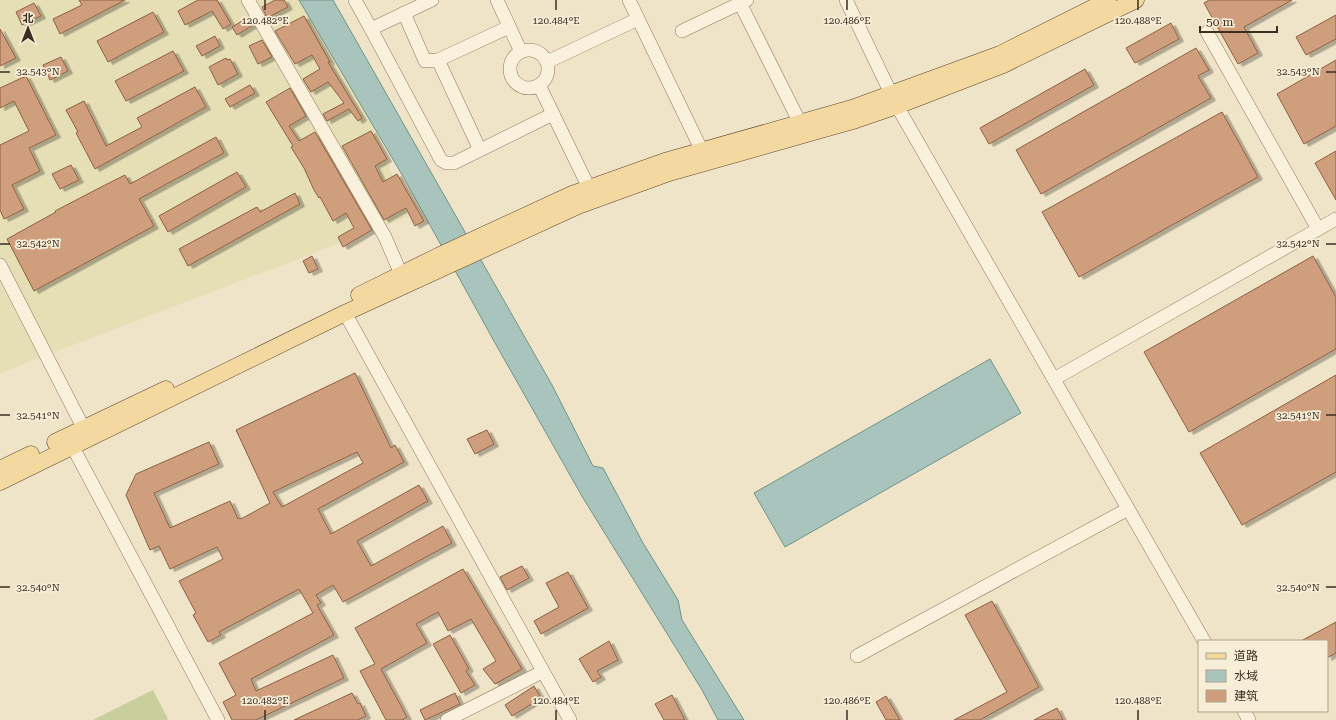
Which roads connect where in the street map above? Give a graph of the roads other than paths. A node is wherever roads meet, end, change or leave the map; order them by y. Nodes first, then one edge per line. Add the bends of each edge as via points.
1 (248, 0) edge
2 (355, 0) edge
3 (432, 0) edge
4 (497, 0) edge
5 (629, 0) edge
6 (846, 0) edge
7 (1108, 0) edge
8 (1136, 0) edge
9 (744, 2) edge
10 (404, 13) junction
11 (638, 19) junction
12 (509, 27) junction
13 (371, 29) junction
14 (682, 31) dead end
15 (1207, 32) dead end
16 (521, 52) junction
17 (438, 60) junction
18 (547, 62) junction
19 (538, 85) junction
20 (895, 100) junction
21 (553, 114) junction
22 (800, 123) junction
23 (480, 150) junction
24 (702, 151) junction
25 (591, 194) junction
26 (1336, 219) edge
27 (1318, 229) junction
28 (441, 262) junction
29 (0, 266) edge
30 (401, 274) junction
31 (345, 313) junction
32 (1054, 380) junction
33 (87, 433) junction
34 (69, 441) junction
35 (0, 469) edge
36 (0, 482) edge
37 (1128, 508) junction
38 (1203, 640) edge
39 (857, 656) dead end
40 (542, 672) junction
41 (218, 720) edge
42 (447, 720) edge
43 (570, 720) edge

1 - 30 street via 385,237
2 - 13 street
3 - 10 street
4 - 12 street
5 - 11 street
6 - 20 street
7 - 20 main road via 1000,54
8 - 20 main road via 1003,66
9 - 14 street
9 - 22 street
10 - 13 street
10 - 17 street via 425,61
11 - 18 street
11 - 24 street
12 - 16 street
12 - 17 street
13 - 23 street via 441,160 454,163
15 - 27 street
16 - 18 street via 536,51
16 - 19 street via 512,60 510,73 513,79 526,87
17 - 23 street
18 - 19 street via 546,78
19 - 21 street
20 - 22 main road via 852,108
20 - 25 main road via 856,120
20 - 32 street
21 - 23 street
21 - 25 street
22 - 24 main road
24 - 25 main road via 665,161
25 - 28 main road
26 - 27 street
27 - 32 street
28 - 30 main road
28 - 31 main road
29 - 33 street
30 - 33 main road
31 - 33 main road
31 - 40 street
32 - 37 street
33 - 34 main road
34 - 35 main road
34 - 36 main road
34 - 41 street
37 - 38 street
37 - 39 street
40 - 42 street
40 - 43 street

